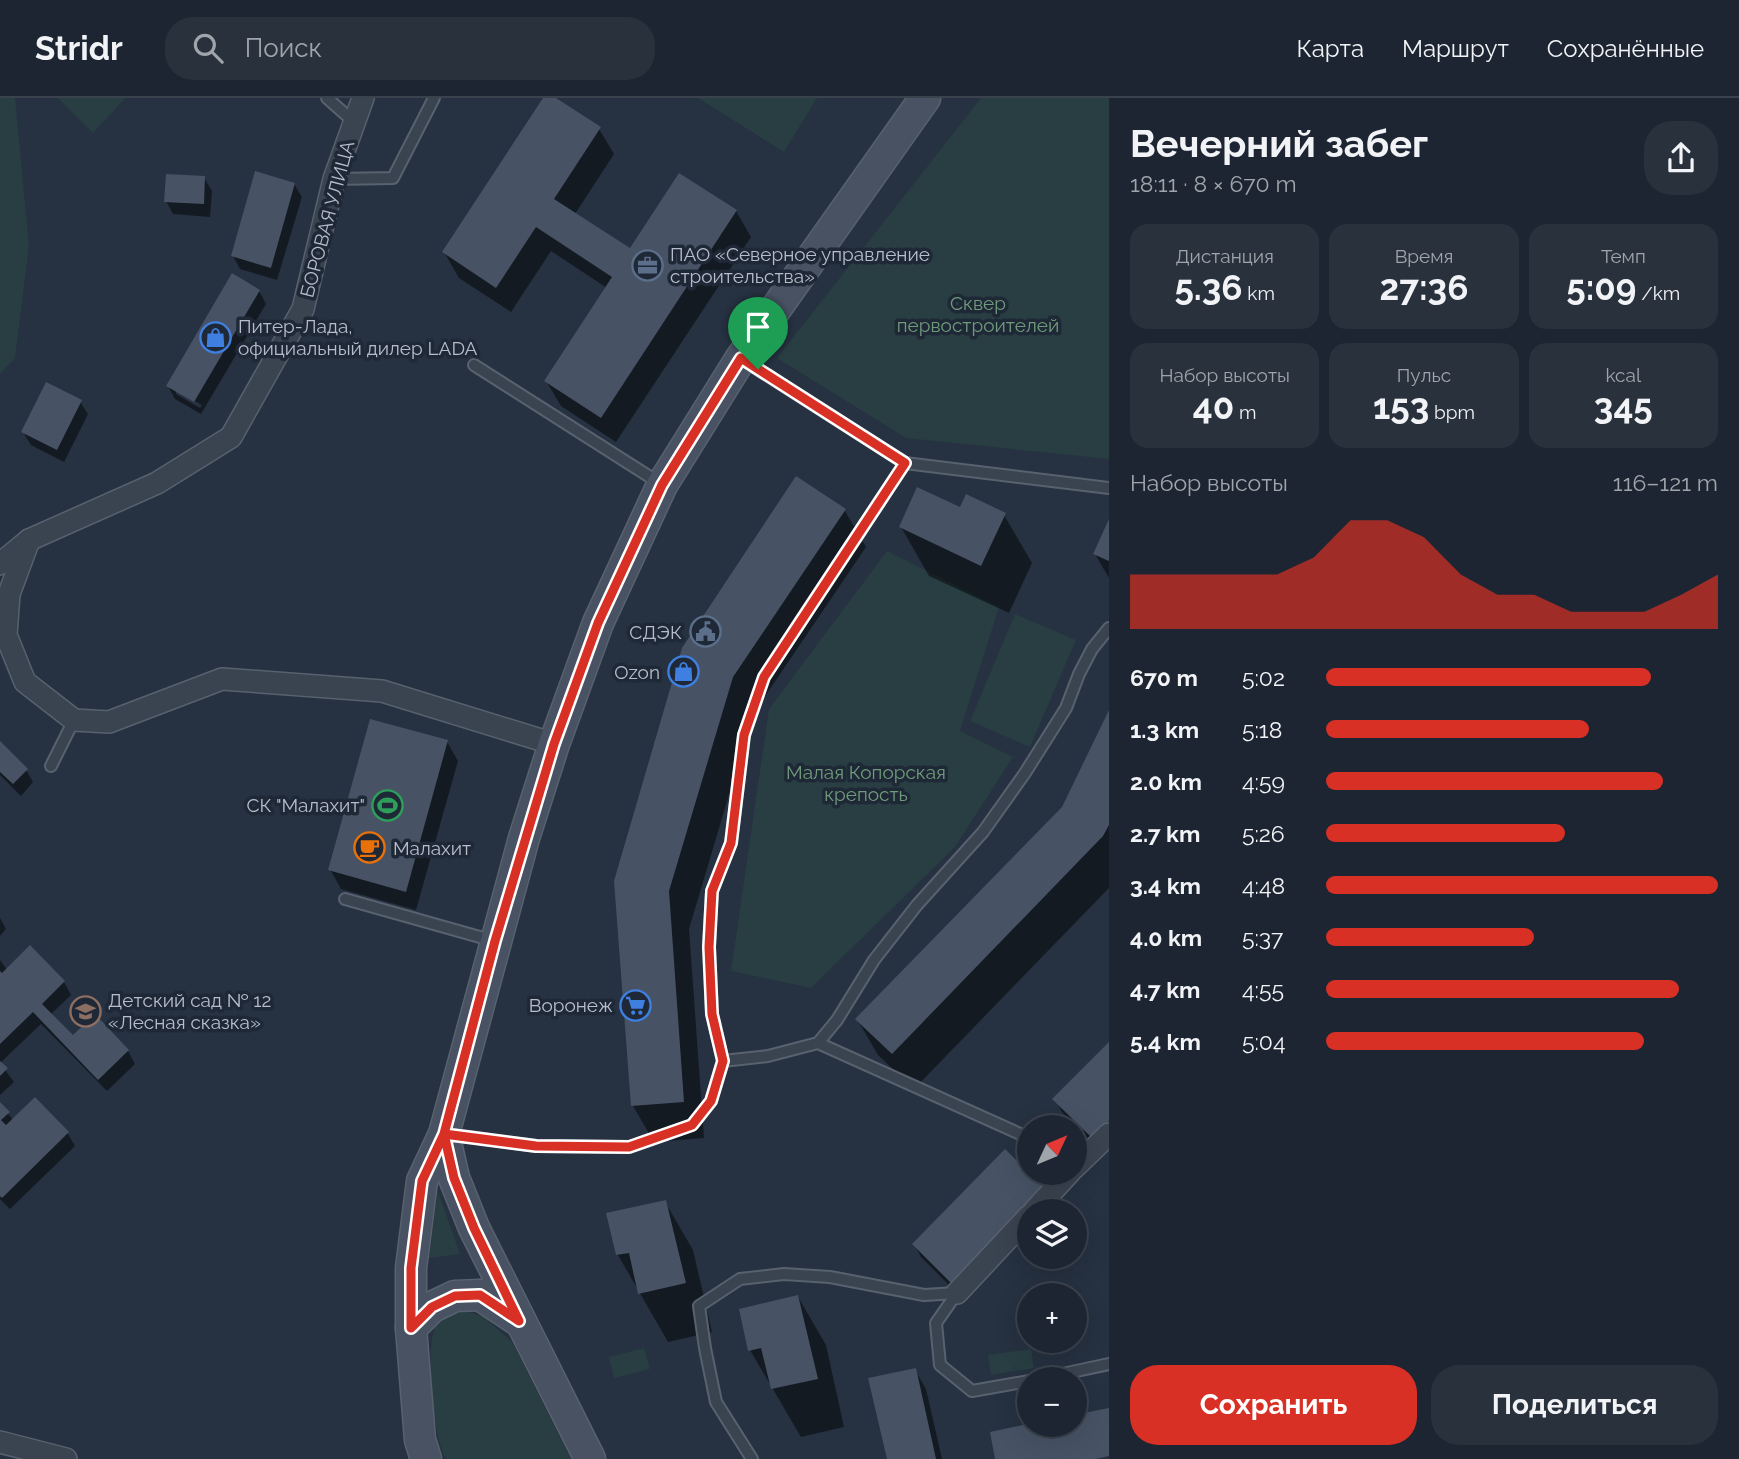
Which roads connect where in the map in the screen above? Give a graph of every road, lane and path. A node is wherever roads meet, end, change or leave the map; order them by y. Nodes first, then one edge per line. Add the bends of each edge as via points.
1 (327, 98) edge
2 (363, 98) edge
3 (434, 98) edge
4 (925, 98) edge
5 (354, 122) junction
6 (334, 179) junction
7 (741, 358) junction
8 (474, 365) dead end
9 (905, 463) junction
10 (662, 485) junction
11 (1109, 488) edge
12 (29, 540) junction
13 (0, 564) edge
14 (1109, 628) edge
15 (74, 720) junction
16 (554, 744) junction
17 (51, 766) dead end
18 (345, 899) dead end
19 (495, 941) junction
20 (818, 1042) junction
21 (723, 1061) junction
22 (1017, 1133) edge
23 (444, 1134) junction
24 (1109, 1134) edge
25 (1087, 1155) edge
26 (1058, 1185) edge
27 (1045, 1199) edge
28 (1017, 1229) edge
29 (957, 1293) junction
30 (519, 1321) junction
31 (411, 1328) junction
32 (1109, 1364) edge
33 (1087, 1369) edge
34 (1017, 1383) edge
35 (0, 1441) edge
36 (419, 1453) edge
37 (64, 1459) edge
38 (590, 1459) edge
39 (752, 1459) edge

1 - 5 lane
2 - 5 street, БОРОВАЯ УЛИЦА
3 - 6 lane via 393,178
4 - 7 main road
5 - 6 street, БОРОВАЯ УЛИЦА
6 - 12 street, БОРОВАЯ УЛИЦА via 303,309 231,437 157,482
7 - 9 lane
7 - 10 main road
8 - 10 lane
9 - 11 lane
9 - 21 lane via 764,677 744,735 731,843 712,891 712,1014
10 - 16 main road via 598,623
12 - 13 street, БОРОВАЯ УЛИЦА
12 - 15 street via 9,594 6,635 25,682
14 - 20 lane via 1092,649 1066,708 1025,774 983,832 916,905
15 - 16 street via 110,722 222,679 382,691
15 - 17 lane
16 - 19 main road
18 - 19 lane
19 - 23 main road
20 - 21 lane via 768,1056
20 - 22 lane
21 - 23 lane via 711,1101 692,1125 629,1147 536,1146
23 - 30 main road via 454,1178 474,1228
23 - 31 main road via 422,1181 411,1268
24 - 25 street
26 - 27 street
28 - 29 street
29 - 34 lane via 936,1323 940,1365 972,1391
29 - 39 lane via 924,1295 784,1274 740,1279 699,1306 716,1402
30 - 31 main road via 480,1295 455,1296 432,1307
30 - 38 main road
31 - 36 main road
32 - 33 lane
35 - 37 street

